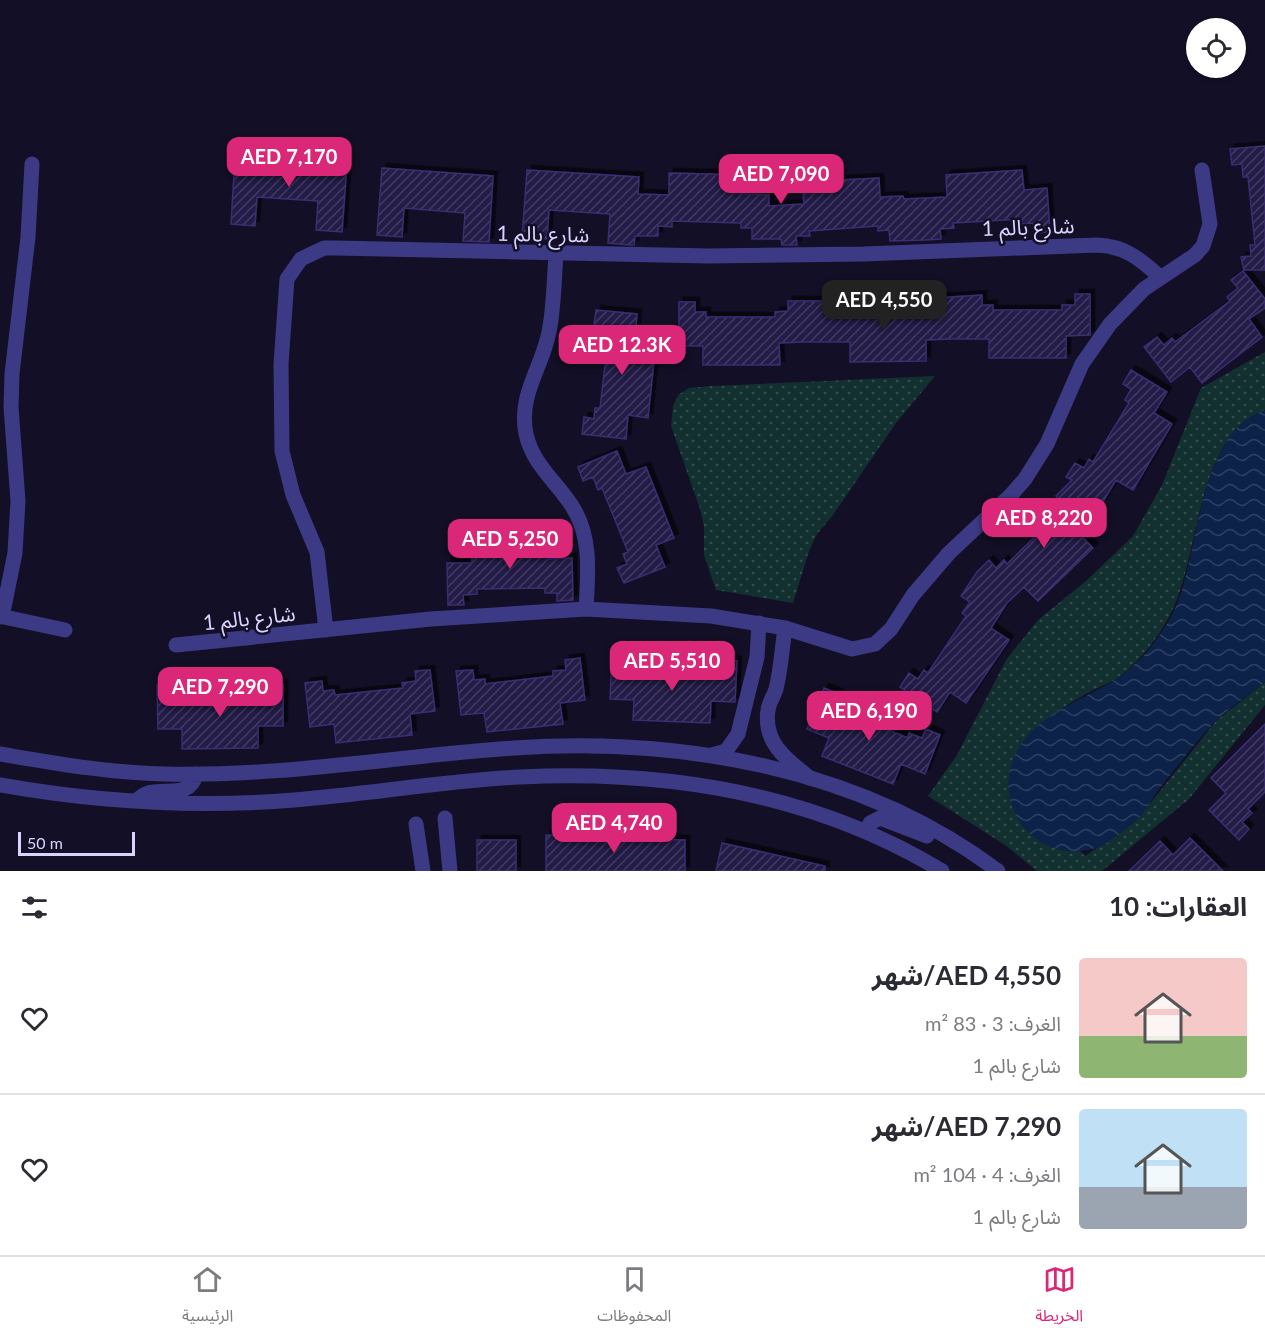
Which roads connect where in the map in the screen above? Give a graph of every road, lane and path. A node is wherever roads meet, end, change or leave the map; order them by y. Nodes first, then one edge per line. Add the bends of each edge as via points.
1 (32, 164) dead end
2 (1202, 170) dead end
3 (556, 255) junction
4 (1160, 277) junction
5 (586, 609) junction
6 (1, 617) edge
7 (759, 623) junction
8 (785, 628) junction
9 (65, 630) dead end
10 (326, 630) junction
11 (176, 645) dead end
12 (749, 687) junction
13 (776, 691) junction
14 (742, 719) junction
15 (769, 725) junction
16 (0, 754) edge
17 (712, 755) junction
18 (196, 774) junction
19 (810, 778) junction
20 (0, 785) edge
21 (136, 801) junction
22 (445, 818) dead end
23 (416, 824) dead end
24 (868, 832) junction
25 (423, 871) edge
26 (450, 871) edge
27 (942, 871) edge
28 (998, 871) edge

1 - 6 street via 12,374 18,501 15,553
2 - 4 street, شارع بالم 1 via 1209,212 1208,235 1195,255
3 - 4 street, شارع بالم 1 via 864,254 1097,245 1131,252
3 - 5 street via 549,332 529,386 524,416 536,460 573,508 584,533 588,560
3 - 10 street, شارع بالم 1 via 324,248 307,255 293,268 285,291 280,436 288,481 317,552
4 - 8 street, شارع بالم 1 via 1126,306 1095,343 1047,444 1025,478 949,552 884,638 852,649
5 - 7 street, شارع بالم 1 via 681,613
5 - 10 street, شارع بالم 1
6 - 9 street
7 - 8 street, شارع بالم 1
7 - 12 street via 757,657
8 - 13 street
10 - 11 street, شارع بالم 1
12 - 13 street via 764,681
12 - 14 street
13 - 15 street via 767,711
14 - 15 street via 754,729
14 - 17 street via 731,746
15 - 19 street via 778,752
16 - 18 street via 117,771
17 - 18 street via 625,747 548,747
17 - 19 street
18 - 21 street via 184,790 150,791
19 - 28 street via 907,815 959,843
20 - 21 street
21 - 24 street via 292,800 517,778 620,777 760,796 824,814
22 - 26 street
23 - 25 street
24 - 27 street
24 - 28 street via 875,820 885,819

